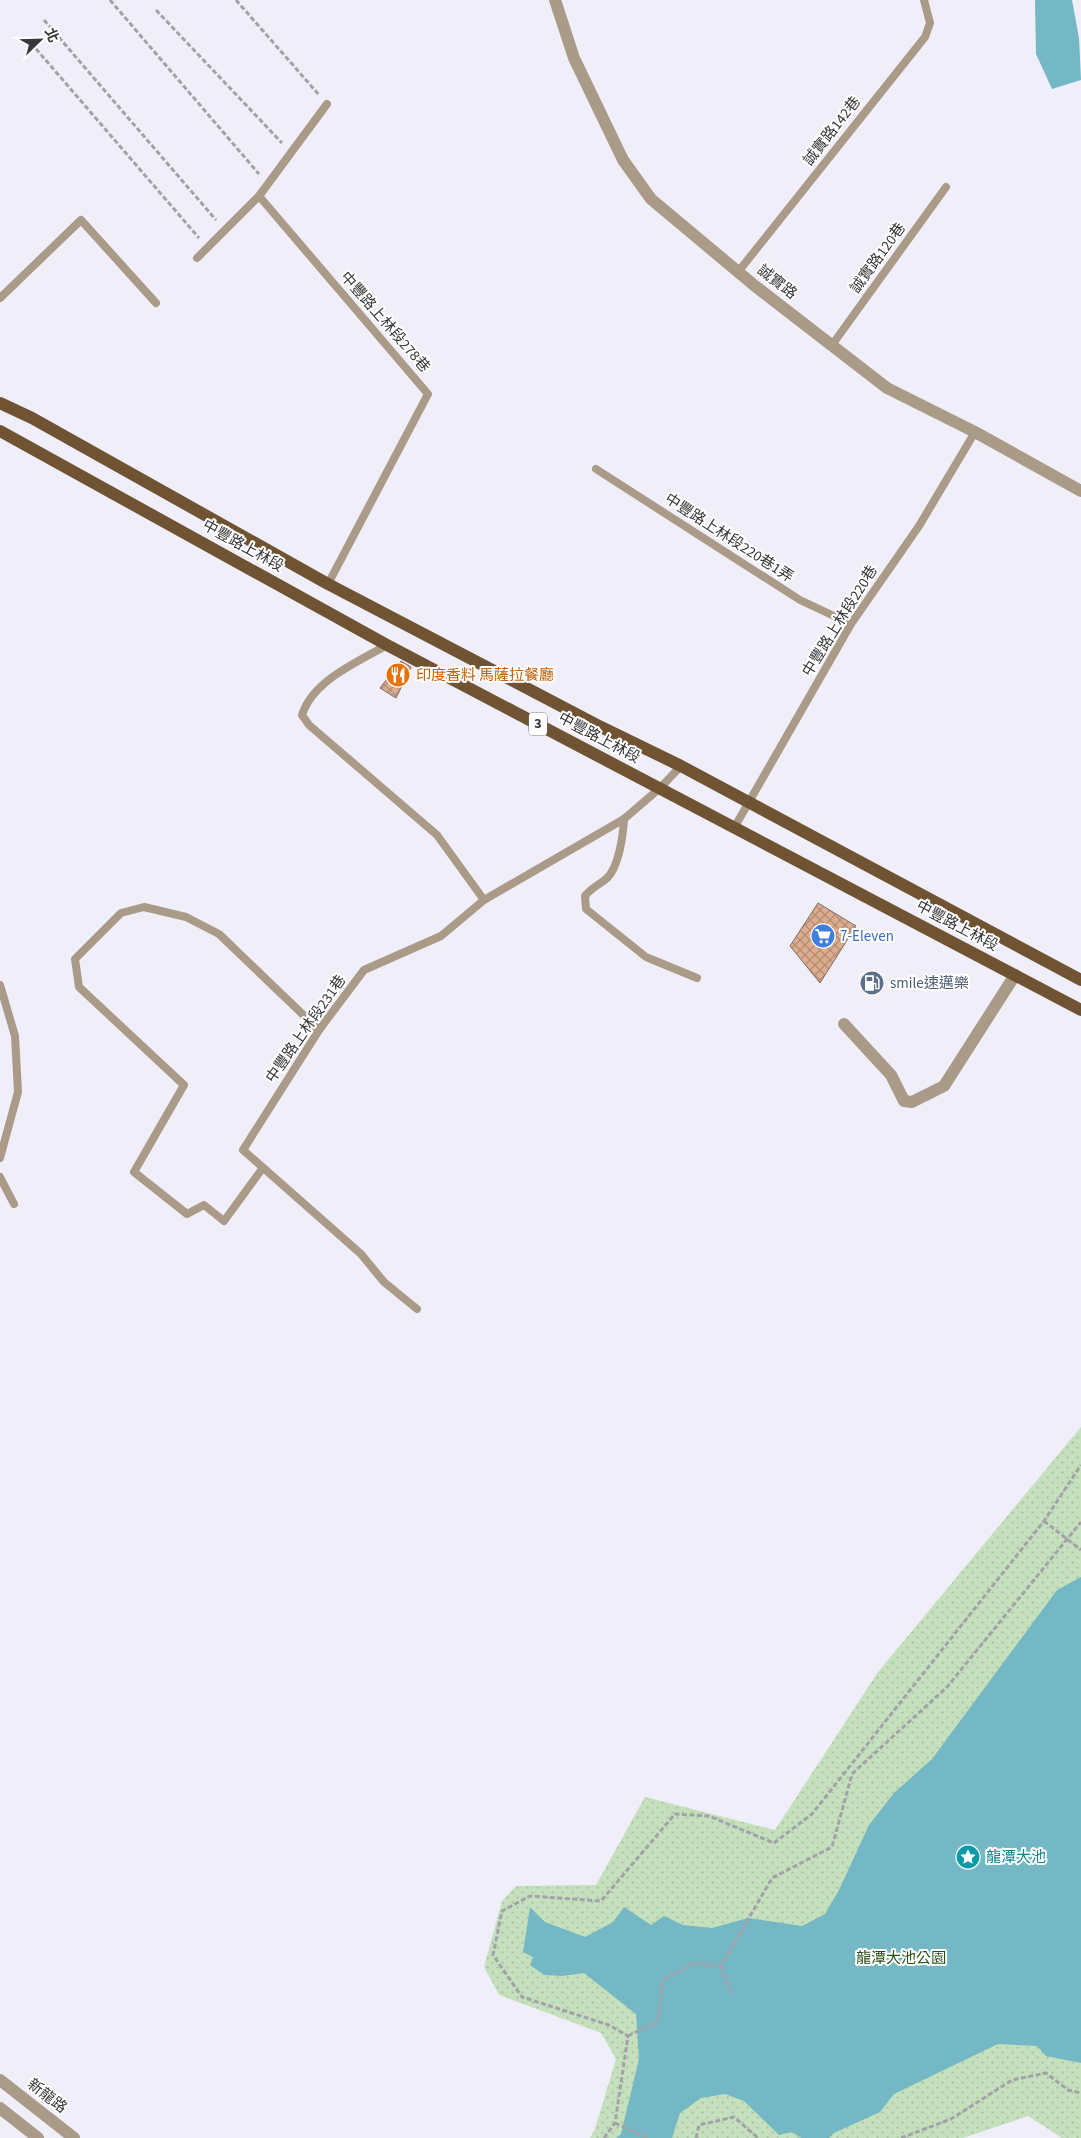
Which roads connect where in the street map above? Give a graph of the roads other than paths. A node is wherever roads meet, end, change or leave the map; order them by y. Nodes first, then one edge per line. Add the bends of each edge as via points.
1 (555, 0) edge
2 (924, 0) edge
3 (327, 104) road end
4 (946, 187) dead end
5 (259, 196) junction
6 (197, 258) dead end
7 (738, 272) junction
8 (0, 298) edge
9 (156, 303) dead end
10 (832, 345) junction
11 (0, 403) edge
12 (0, 431) edge
13 (975, 432) junction
14 (596, 469) dead end
15 (1081, 491) edge
16 (328, 584) junction
17 (851, 624) junction
18 (388, 645) junction
19 (681, 766) junction
20 (660, 788) junction
21 (747, 803) junction
22 (624, 819) junction
23 (734, 828) junction
24 (484, 900) junction
25 (1015, 975) junction
26 (697, 978) dead end
27 (1081, 980) edge
28 (0, 985) edge
29 (1081, 1010) edge
30 (844, 1024) dead end
31 (319, 1030) junction
32 (0, 1158) edge
33 (262, 1169) junction
34 (0, 1177) edge
35 (14, 1204) dead end
36 (417, 1310) dead end
37 (0, 2080) edge
38 (0, 2108) edge
39 (38, 2138) edge
40 (74, 2138) edge

1 - 7 street, 誠實路 via 574,58 623,160 652,199
2 - 7 lane, 誠實路142巷 via 930,23 925,37
3 - 5 lane
4 - 10 lane, 誠實路120巷
5 - 6 lane
5 - 16 lane, 中豐路上林段278巷 via 428,394
7 - 10 street, 誠實路
8 - 9 lane via 81,220
10 - 13 street, 誠實路 via 888,388
11 - 16 main road, 中豐路上林段 / 3
12 - 18 main road, 中豐路上林段 / 3
13 - 15 street, 誠實路
13 - 17 lane, 中豐路上林段220巷 via 919,526
14 - 17 lane, 中豐路上林段220巷1弄 via 800,600
16 - 19 main road, 中豐路上林段 / 3
17 - 21 lane, 中豐路上林段220巷
18 - 20 main road, 中豐路上林段 / 3
18 - 24 lane via 332,678 306,703 302,715 309,725 437,835
19 - 20 lane, 中豐路上林段231巷
19 - 21 main road, 中豐路上林段 / 3
20 - 22 lane, 中豐路上林段231巷
20 - 23 main road, 中豐路上林段 / 3
21 - 23 lane, 中豐路上林段220巷
21 - 27 main road, 中豐路上林段 / 3
22 - 24 lane, 中豐路上林段231巷
22 - 26 lane via 614,868 608,878 589,890 585,896 586,909 646,957
23 - 25 main road, 中豐路上林段 / 3
24 - 31 lane, 中豐路上林段231巷 via 441,936 364,970
25 - 29 main road, 中豐路上林段 / 3
25 - 30 street via 944,1086 912,1102 904,1100 891,1075
28 - 32 lane via 15,1036 18,1092
31 - 33 lane, 中豐路上林段231巷 via 242,1150
31 - 33 lane via 219,934 186,917 144,908 121,913 75,959 78,987 184,1085 134,1172 187,1214 204,1205 224,1221
33 - 36 lane, 中豐路上林段231巷 via 360,1254 384,1282
34 - 35 lane
37 - 40 street, 新龍路
38 - 39 street

